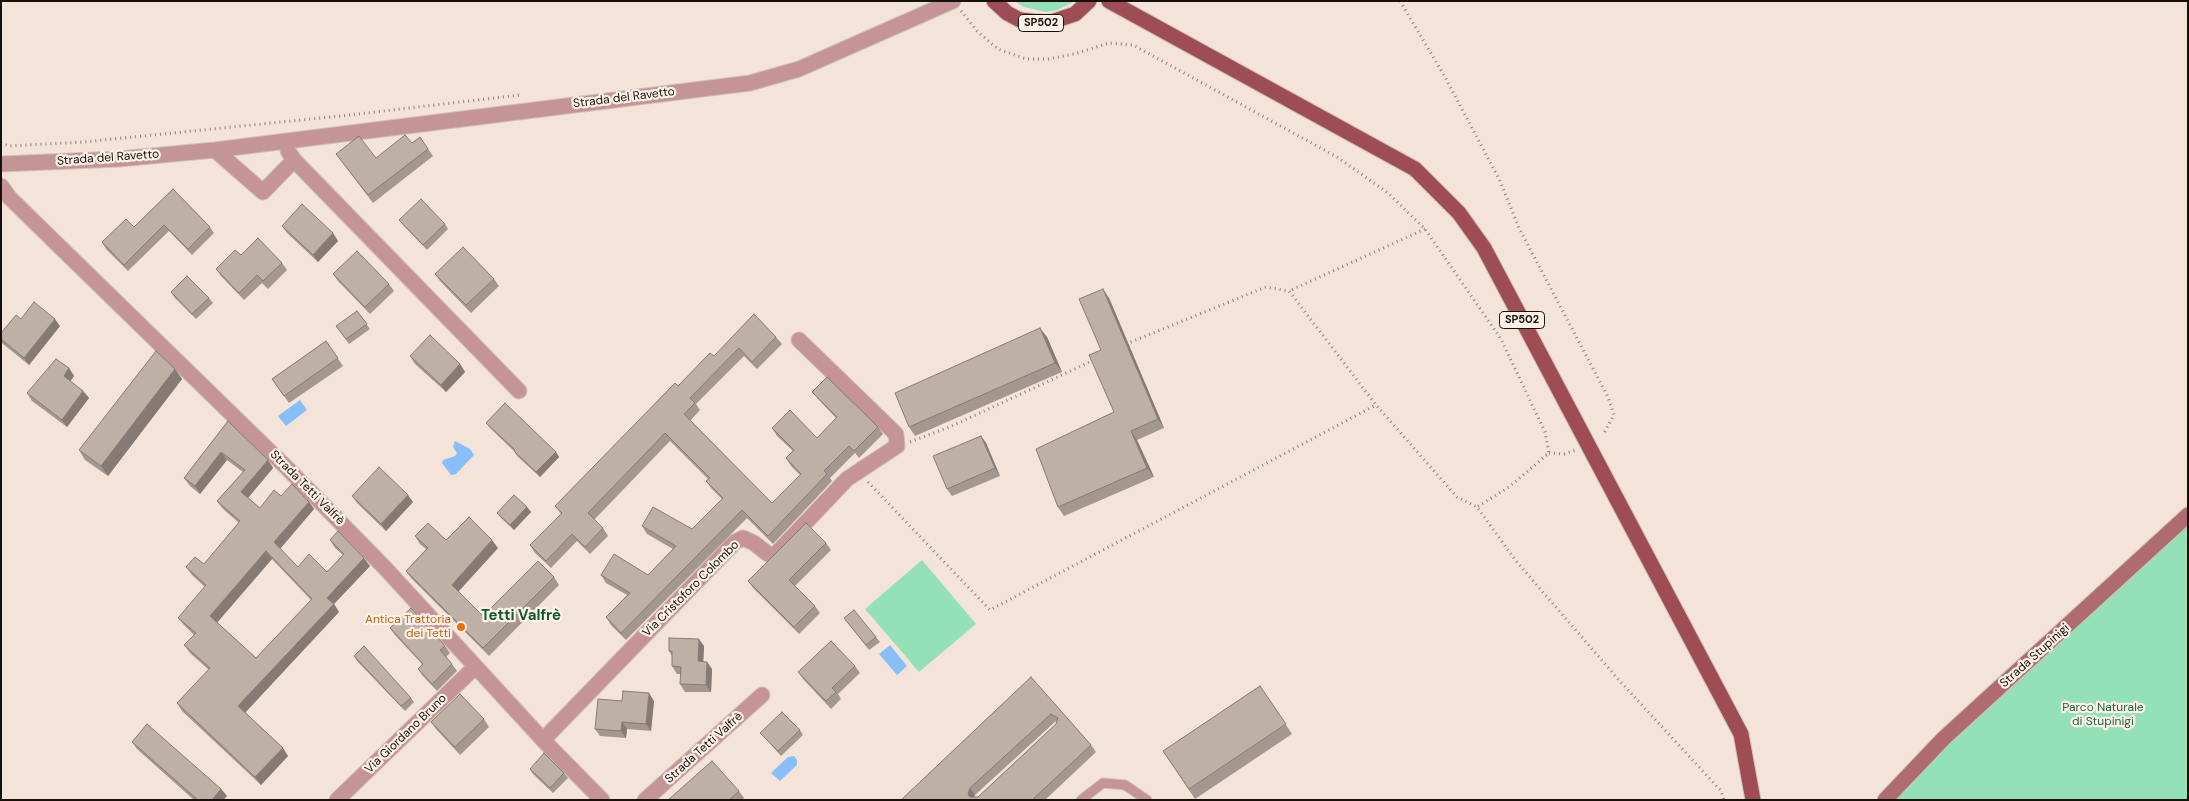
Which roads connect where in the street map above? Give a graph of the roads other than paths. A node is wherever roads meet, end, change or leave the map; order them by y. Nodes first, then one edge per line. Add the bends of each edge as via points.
1 (994, 1) edge
2 (1089, 1) edge
3 (1109, 1) edge
4 (957, 5) edge
5 (281, 142) junction
6 (215, 150) junction
7 (294, 160) junction
8 (1, 164) edge
9 (1, 186) edge
10 (799, 340) dead end
11 (519, 391) dead end
12 (2188, 516) edge
13 (475, 668) junction
14 (762, 695) dead end
15 (542, 740) junction
16 (337, 800) edge
17 (602, 800) edge
18 (645, 800) edge
19 (1081, 800) edge
20 (1147, 800) edge
21 (1753, 800) edge
22 (1885, 800) edge

1 - 2 main road, SP502 via 1020,20 1048,23 1074,14
3 - 21 main road, SP502 via 1415,169 1459,213 1484,248 1741,734
4 - 5 street, Strada del Ravetto via 799,69 750,83
5 - 6 street, Strada del Ravetto
5 - 7 street
6 - 7 street via 263,192
6 - 8 street, Strada del Ravetto via 119,159
7 - 11 street
9 - 13 street, Strada Tetti Valfrè via 50,238 288,469 386,569
10 - 15 street, Via Cristoforo Colombo via 896,434 897,446 847,479 774,556 743,538 735,542
12 - 22 main road, Strada Stupinigi via 1943,739
13 - 15 street, Strada Tetti Valfrè
13 - 16 street, Via Giordano Bruno
14 - 18 street, Strada Tetti Valfrè
15 - 17 street, Strada Tetti Valfrè
19 - 20 lane via 1103,782 1125,785

